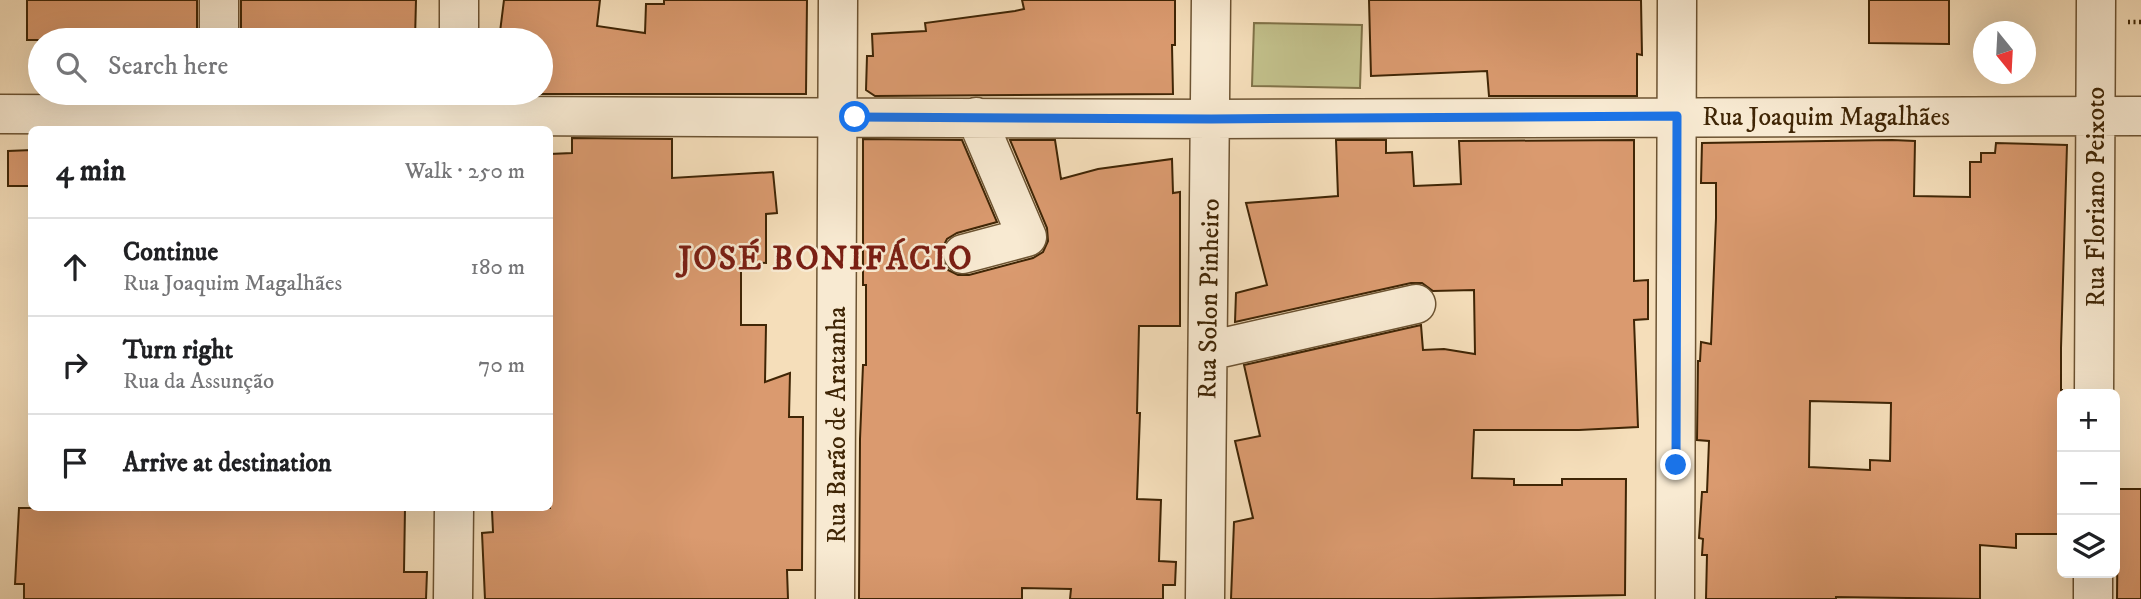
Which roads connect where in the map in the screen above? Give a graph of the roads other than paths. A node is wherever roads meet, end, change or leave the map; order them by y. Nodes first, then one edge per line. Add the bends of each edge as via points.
1 (219, 0) edge
2 (459, 0) edge
3 (838, 0) edge
4 (1211, 0) edge
5 (1676, 0) edge
6 (2096, 0) edge
7 (219, 28) edge
8 (459, 28) edge
9 (198, 105) edge
10 (246, 105) edge
11 (458, 113) edge
12 (0, 114) edge
13 (1677, 116) junction
14 (2096, 116) junction
15 (2141, 116) edge
16 (837, 117) junction
17 (976, 117) junction
18 (1211, 119) junction
19 (962, 254) dead end
20 (1416, 304) dead end
21 (1208, 351) junction
22 (2094, 389) edge
23 (454, 511) edge
24 (2093, 578) edge
25 (453, 599) edge
26 (835, 599) edge
27 (1205, 599) edge
28 (1675, 599) edge
29 (2093, 599) edge

1 - 7 street
2 - 8 street
3 - 16 street, Rua Barão de Aratanha
4 - 18 street, Rua Solon Pinheiro
5 - 13 street
6 - 14 street, Rua Floriano Peixoto
9 - 12 street, Rua Joaquim Magalhães
10 - 11 street, Rua Joaquim Magalhães
11 - 16 street, Rua Joaquim Magalhães
13 - 14 street, Rua Joaquim Magalhães
13 - 18 street, Rua Joaquim Magalhães
13 - 28 street
14 - 15 street, Rua Joaquim Magalhães
14 - 22 street, Rua Floriano Peixoto
16 - 17 street, Rua Joaquim Magalhães
16 - 26 street, Rua Barão de Aratanha
17 - 18 street, Rua Joaquim Magalhães
17 - 19 street via 1027,237
18 - 21 street, Rua Solon Pinheiro
20 - 21 street
21 - 27 street, Rua Solon Pinheiro
23 - 25 street
24 - 29 street

